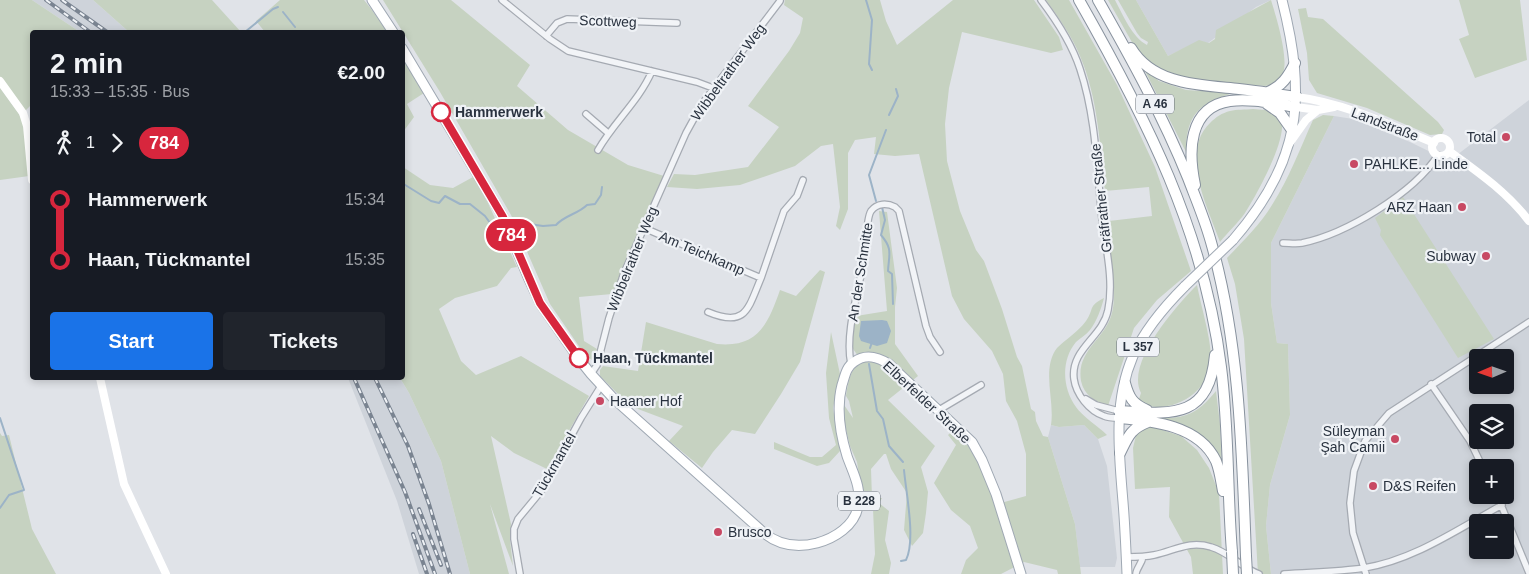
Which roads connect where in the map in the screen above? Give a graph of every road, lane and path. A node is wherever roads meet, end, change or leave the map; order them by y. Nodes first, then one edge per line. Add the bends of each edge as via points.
1 (372, 0) edge
2 (502, 0) edge
3 (1041, 0) edge
4 (1079, 0) edge
5 (1282, 0) edge
6 (780, 1) dead end
7 (1098, 1) edge
8 (677, 24) dead end
9 (391, 30) edge
10 (546, 36) junction
11 (405, 53) edge
12 (1295, 64) junction
13 (652, 71) junction
14 (0, 81) edge
15 (713, 88) junction
16 (1268, 92) junction
17 (1264, 102) junction
18 (1296, 102) junction
19 (1336, 107) junction
20 (1318, 110) junction
21 (586, 114) dead end
22 (1292, 130) junction
23 (608, 133) junction
24 (1434, 143) junction
25 (1288, 146) junction
26 (598, 150) dead end
27 (1449, 150) junction
28 (1438, 155) junction
29 (30, 158) edge
30 (668, 173) joint
31 (803, 180) dead end
32 (1201, 210) junction
33 (1529, 221) edge
34 (644, 228) junction
35 (1283, 243) dead end
36 (761, 278) junction
37 (708, 312) dead end
38 (1529, 322) edge
39 (1216, 341) junction
40 (940, 352) dead end
41 (851, 364) junction
42 (591, 374) junction
43 (100, 380) edge
44 (1125, 384) junction
45 (1431, 384) junction
46 (601, 386) junction
47 (981, 386) dead end
48 (939, 410) junction
49 (1119, 414) junction
50 (1149, 417) junction
51 (1120, 453) junction
52 (1479, 459) edge
53 (1502, 505) joint
54 (1229, 522) junction
55 (1126, 557) junction
56 (1140, 557) junction
57 (1365, 571) edge
58 (1529, 573) edge
59 (166, 574) edge
60 (520, 574) edge
61 (1021, 574) edge
62 (1127, 574) edge
63 (1136, 574) edge
64 (1233, 574) edge
65 (1247, 574) edge
66 (1259, 574) edge
67 (1284, 574) edge

1 - 9 main road
2 - 10 street
3 - 49 street, Gräfrather Straße via 1054,17 1080,69 1095,144 1106,246 1108,310 1102,327 1077,358 1074,376 1080,395
4 - 39 highway, A 46 via 1133,97 1172,181 1204,280
5 - 12 main road, L 357
6 - 15 street, Wibbeltrather Weg
7 - 16 highway via 1133,52 1151,70 1196,85
7 - 32 highway, A 46 via 1146,86
8 - 10 street, Scottweg via 567,19 557,23
10 - 13 street via 568,51
11 - 42 main road, B 228 via 503,217 540,303
12 - 16 highway via 1280,86
12 - 18 main road, L 357
13 - 15 street
13 - 23 street via 641,93
14 - 29 main road via 23,113
15 - 30 street, Wibbeltrather Weg via 686,133
16 - 18 highway
17 - 18 highway
17 - 22 highway via 1280,113
17 - 32 highway via 1229,101 1213,106 1198,123 1193,133 1191,154
18 - 19 main road, Landstraße via 1319,101
18 - 20 main road, Landstraße
18 - 22 main road, L 357
19 - 20 main road, Landstraße
19 - 24 main road, Landstraße via 1368,116
20 - 25 main road via 1306,120
21 - 23 street
22 - 25 main road, L 357
23 - 26 street
24 - 27 main road via 1439,139 1445,140
24 - 28 main road via 1433,150
25 - 44 main road, L 357, bridge via 1266,195 1249,221 1159,314 1144,335 1133,356
27 - 28 main road
27 - 33 main road via 1505,194
28 - 35 street via 1413,183 1368,216 1321,238
30 - 34 street, Wibbelrather Weg
31 - 36 street, Am Teichkamp via 797,196 784,211
32 - 65 highway, A 46, bridge via 1219,274 1235,365
34 - 36 street, Am Teichkamp
34 - 42 street, Wibbelrather Weg via 624,273 597,365
36 - 37 street, Am Teichkamp via 747,309 739,316 725,318
38 - 45 street
39 - 50 highway via 1210,383 1202,395 1185,408
39 - 54 highway, A 46 via 1226,422
40 - 41 street, An der Schmitte via 926,326 899,211 883,204 876,206 869,216 864,267 848,346
41 - 46 main road, B 228 via 845,373 839,415 844,444 859,490 858,508 851,522 834,536 799,546 770,538
41 - 48 main road, Elberfelder Straße via 864,357 880,359
42 - 46 main road, B 228
43 - 59 main road via 124,484
44 - 49 main road, L 357
44 - 50 highway via 1134,404
45 - 52 street
45 - 57 street via 1389,412 1365,441 1354,471 1350,503 1353,533
46 - 60 street, Tückmantel via 542,490 518,519 514,539
47 - 48 street
48 - 61 main road, Elberfelder Straße via 972,442 982,460 999,501
49 - 50 highway
49 - 51 main road, L 357
50 - 51 highway via 1132,431
50 - 54 highway via 1199,440 1208,448 1220,474
51 - 55 main road, L 357
53 - 57 street via 1398,560
53 - 58 street
54 - 64 highway, A 46, bridge
55 - 56 street
55 - 62 main road, L 357
56 - 63 street via 1141,564
56 - 66 street via 1176,548 1205,546 1221,551
57 - 67 street

